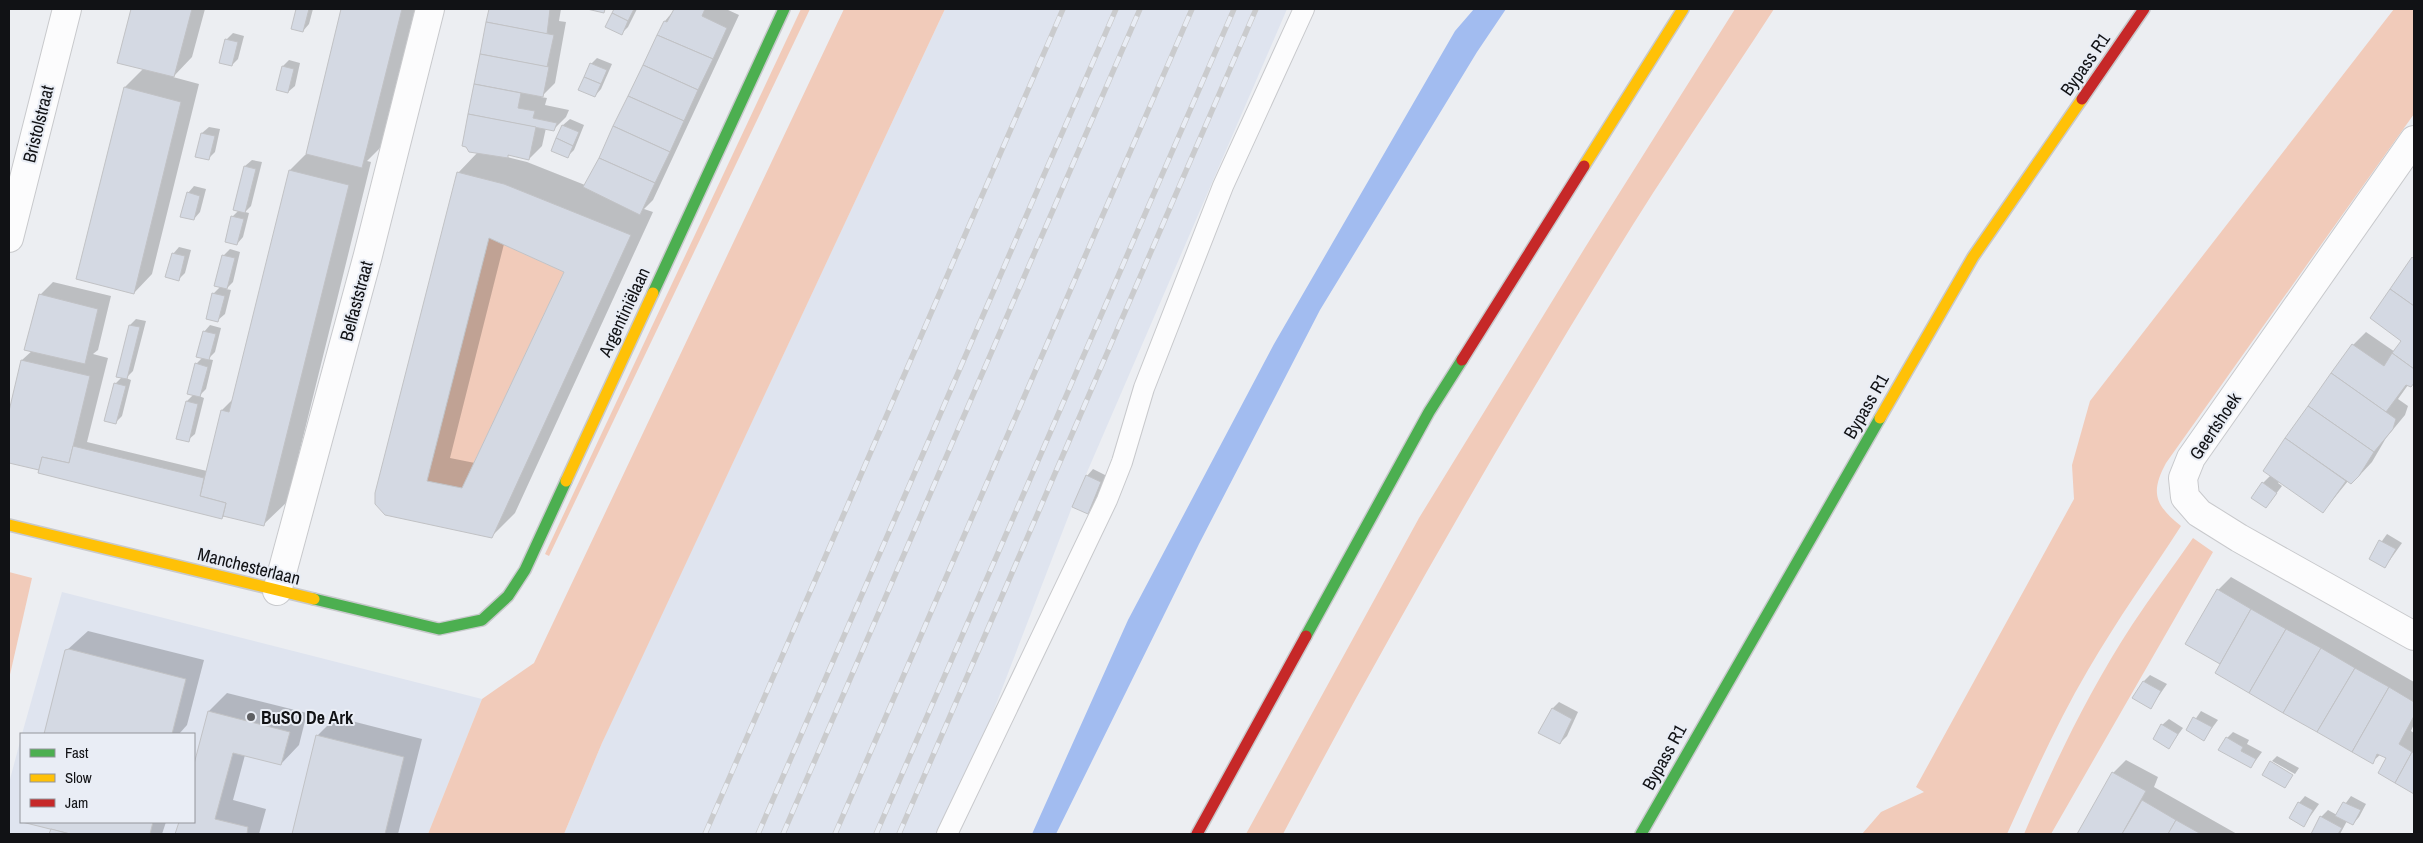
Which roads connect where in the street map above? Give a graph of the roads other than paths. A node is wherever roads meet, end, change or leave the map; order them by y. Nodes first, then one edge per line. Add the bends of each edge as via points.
1 (67, 9) edge
2 (430, 9) edge
3 (784, 9) edge
4 (1304, 9) edge
5 (1683, 9) edge
6 (2144, 9) edge
7 (2414, 140) edge
8 (9, 238) edge
9 (9, 525) edge
10 (277, 591) junction
11 (482, 620) joint
12 (2414, 636) edge
13 (947, 834) edge
14 (1196, 834) edge
15 (1641, 834) edge

1 - 8 street, Bristolstraat
2 - 10 street, Belfaststraat via 368,255
3 - 11 main road, Argentiniëlaan via 525,570 508,596
4 - 13 lane via 1223,186 1144,388 1107,500
5 - 14 main road via 1428,412
6 - 15 main road, Bypass R1 via 1973,257 1720,691
7 - 12 street, Geertshoek via 2197,450 2184,478 2185,497 2199,513
9 - 10 main road, Manchesterlaan
10 - 11 main road, Manchesterlaan via 439,629

